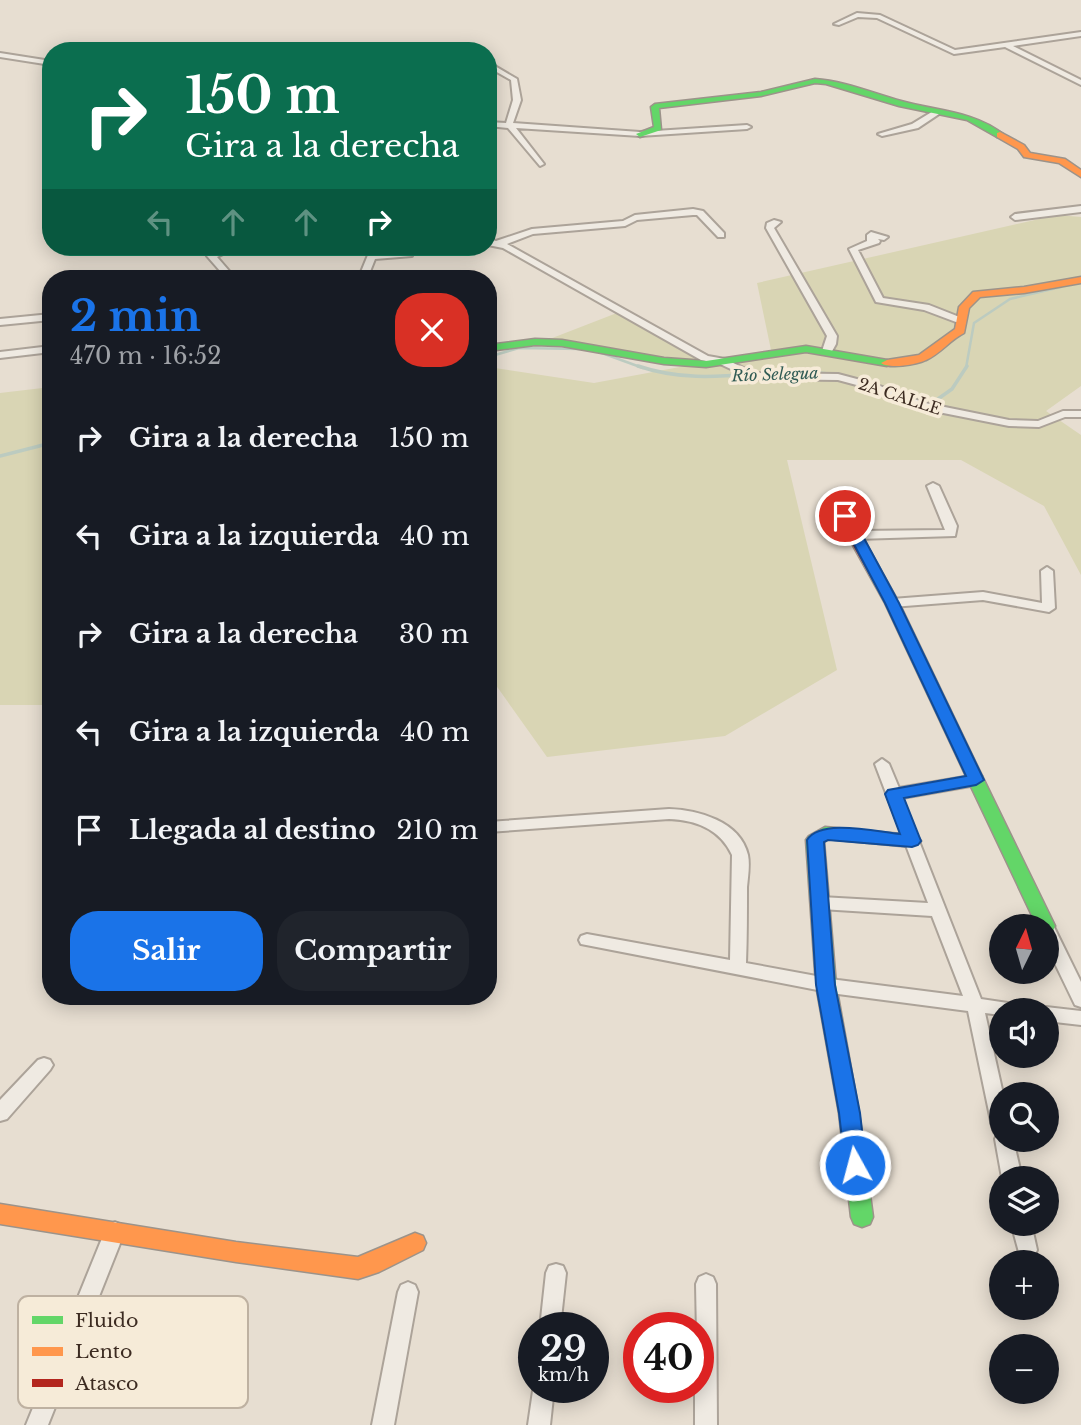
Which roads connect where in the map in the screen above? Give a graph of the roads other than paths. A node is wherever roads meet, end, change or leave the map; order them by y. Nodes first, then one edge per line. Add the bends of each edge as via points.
1 (837, 24) dead end
2 (1081, 34) edge
3 (1007, 45) junction
4 (0, 55) edge
5 (42, 62) edge
6 (497, 69) edge
7 (1081, 83) edge
8 (938, 112) junction
9 (497, 124) edge
10 (509, 124) junction
11 (747, 127) dead end
12 (640, 134) junction
13 (882, 134) dead end
14 (540, 164) dead end
15 (1081, 174) edge
16 (1081, 209) edge
17 (1015, 216) dead end
18 (777, 222) dead end
19 (721, 235) dead end
20 (884, 237) dead end
21 (497, 242) edge
22 (497, 244) edge
23 (211, 256) edge
24 (404, 256) edge
25 (223, 270) edge
26 (367, 270) edge
27 (1081, 280) edge
28 (42, 318) edge
29 (959, 320) junction
30 (0, 322) edge
31 (497, 347) edge
32 (42, 350) edge
33 (827, 351) junction
34 (0, 355) edge
35 (720, 361) junction
36 (1081, 414) edge
37 (933, 486) dead end
38 (834, 496) dead end
39 (857, 535) junction
40 (1047, 571) dead end
41 (892, 603) junction
42 (882, 764) dead end
43 (976, 780) junction
44 (894, 794) junction
45 (497, 826) edge
46 (912, 841) junction
47 (821, 903) junction
48 (938, 910) junction
49 (1040, 914) edge
50 (587, 940) dead end
51 (1059, 954) edge
52 (738, 968) junction
53 (826, 985) junction
54 (1081, 1000) edge
55 (975, 1005) junction
56 (989, 1007) edge
57 (1059, 1015) edge
58 (1081, 1018) edge
59 (44, 1065) dead end
60 (992, 1082) edge
61 (0, 1114) edge
62 (0, 1214) edge
63 (862, 1217) dead end
64 (115, 1231) junction
65 (1024, 1236) edge
66 (415, 1243) dead end
67 (1027, 1250) dead end
68 (556, 1273) dead end
69 (706, 1284) dead end
70 (408, 1292) dead end
71 (89, 1296) edge
72 (552, 1312) edge
73 (541, 1403) edge
74 (44, 1408) edge
75 (37, 1425) edge
76 (383, 1425) edge
77 (539, 1425) edge
78 (706, 1425) edge

1 - 3 street via 857,15 878,16 954,52
2 - 3 street
3 - 7 street
4 - 5 street
6 - 10 street via 514,79 517,100
8 - 12 street via 815,81 761,94 658,106 658,128
8 - 13 street via 915,126
8 - 15 street via 974,120 1027,155 1062,162
9 - 10 street
10 - 12 street
10 - 14 street
11 - 12 street
16 - 17 street
18 - 33 street via 770,228 832,336
19 - 21 street via 696,212 532,232
20 - 29 street via 871,235 876,241 853,249 879,300 926,307
22 - 35 street, 2A CALLE via 705,358
23 - 25 street
24 - 26 street via 371,257
27 - 29 street via 980,293 965,302
28 - 30 street
29 - 33 street via 960,331 949,333 934,353 911,362
31 - 35 street via 542,342 653,360
32 - 34 street
33 - 35 street via 789,349
35 - 36 street, 2A CALLE via 749,374 838,377 922,406 1009,423 1039,424 1063,414
37 - 39 street via 951,533
38 - 39 street
39 - 41 street
40 - 41 street via 1049,608 983,596
41 - 43 street
42 - 44 street
43 - 44 street
43 - 49 street
44 - 46 street
45 - 52 street via 669,814 706,820 735,844 740,855
46 - 47 street via 819,835 815,840
46 - 48 street
47 - 48 street
47 - 53 street
48 - 55 street
50 - 52 street
51 - 54 street
52 - 53 street
53 - 55 street
53 - 63 street
55 - 56 street
55 - 60 street
57 - 58 street
59 - 61 street
62 - 64 street
64 - 66 street via 358,1268
64 - 71 street
65 - 67 street
68 - 72 street
69 - 78 street
70 - 76 street
73 - 77 street
74 - 75 street

